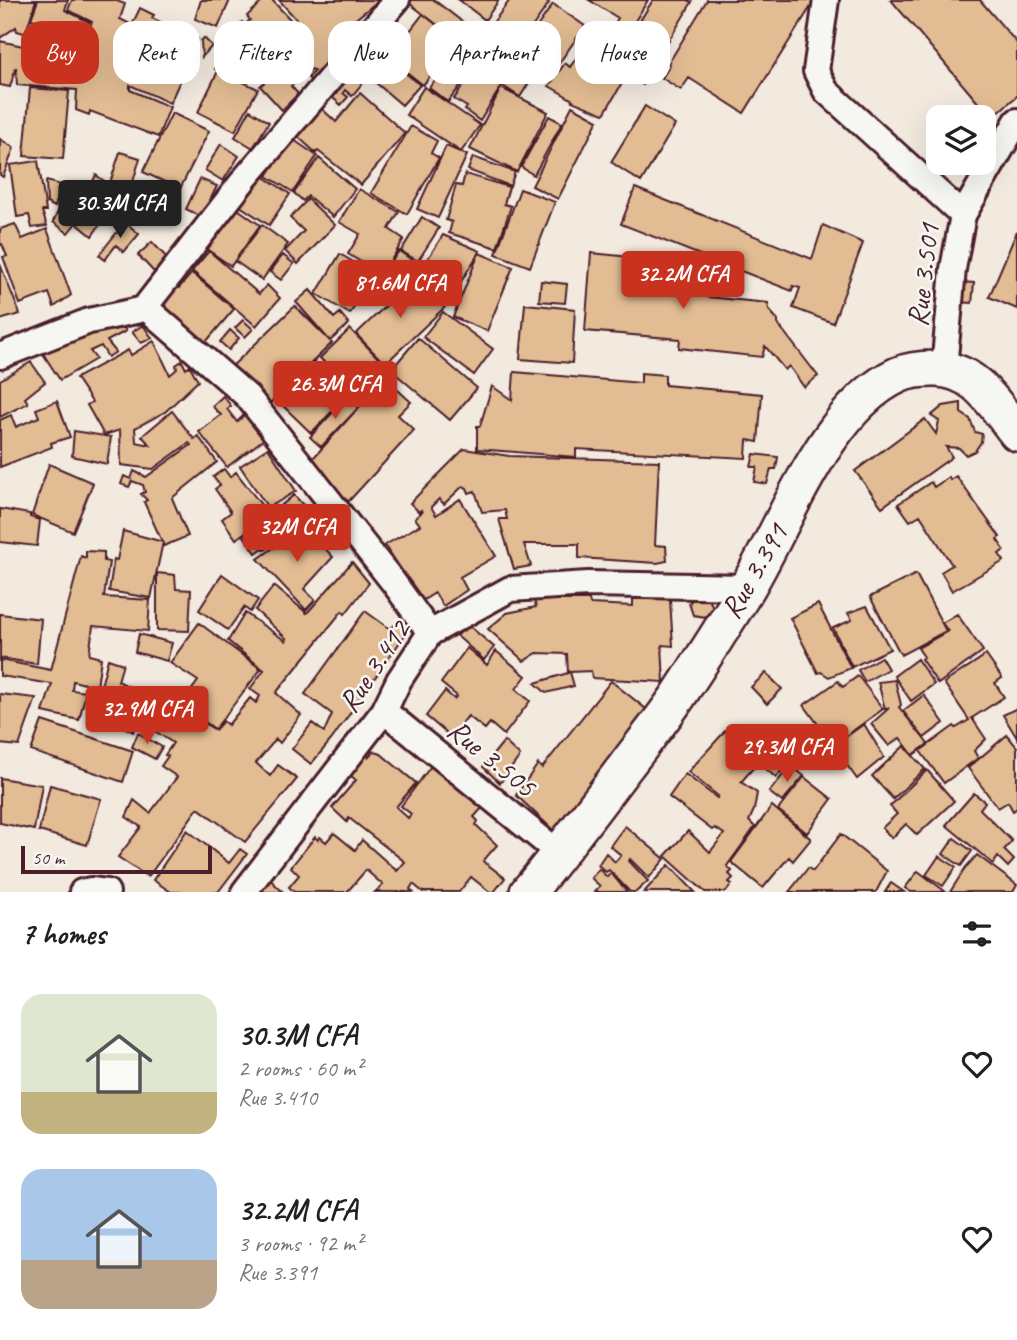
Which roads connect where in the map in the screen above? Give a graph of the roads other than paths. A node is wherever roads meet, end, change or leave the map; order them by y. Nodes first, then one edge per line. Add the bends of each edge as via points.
1 (397, 0) edge
2 (826, 0) edge
3 (1017, 121) edge
4 (963, 215) junction
5 (145, 307) junction
6 (0, 356) edge
7 (944, 369) junction
8 (1017, 433) edge
9 (748, 587) junction
10 (430, 633) junction
11 (384, 711) junction
12 (559, 854) junction
13 (82, 892) edge
14 (107, 892) edge
15 (244, 892) edge
16 (528, 892) edge

1 - 5 street via 246,177
2 - 4 street, Rue 3.501 via 816,71 826,91
3 - 4 street
4 - 7 street, Rue 3.501
5 - 6 street via 89,321
5 - 10 street via 247,396
7 - 8 main road, Rue 3.391 via 962,373 985,392
7 - 9 main road, Rue 3.391 via 899,375 874,389 838,426
9 - 10 street, Rue 3.412 via 588,584 510,589
9 - 12 main road, Rue 3.391 via 678,696
10 - 11 street, Rue 3.412
11 - 12 street, Rue 3.505
11 - 15 street, Rue 3.412
12 - 16 main road, Rue 3.391
13 - 14 street

